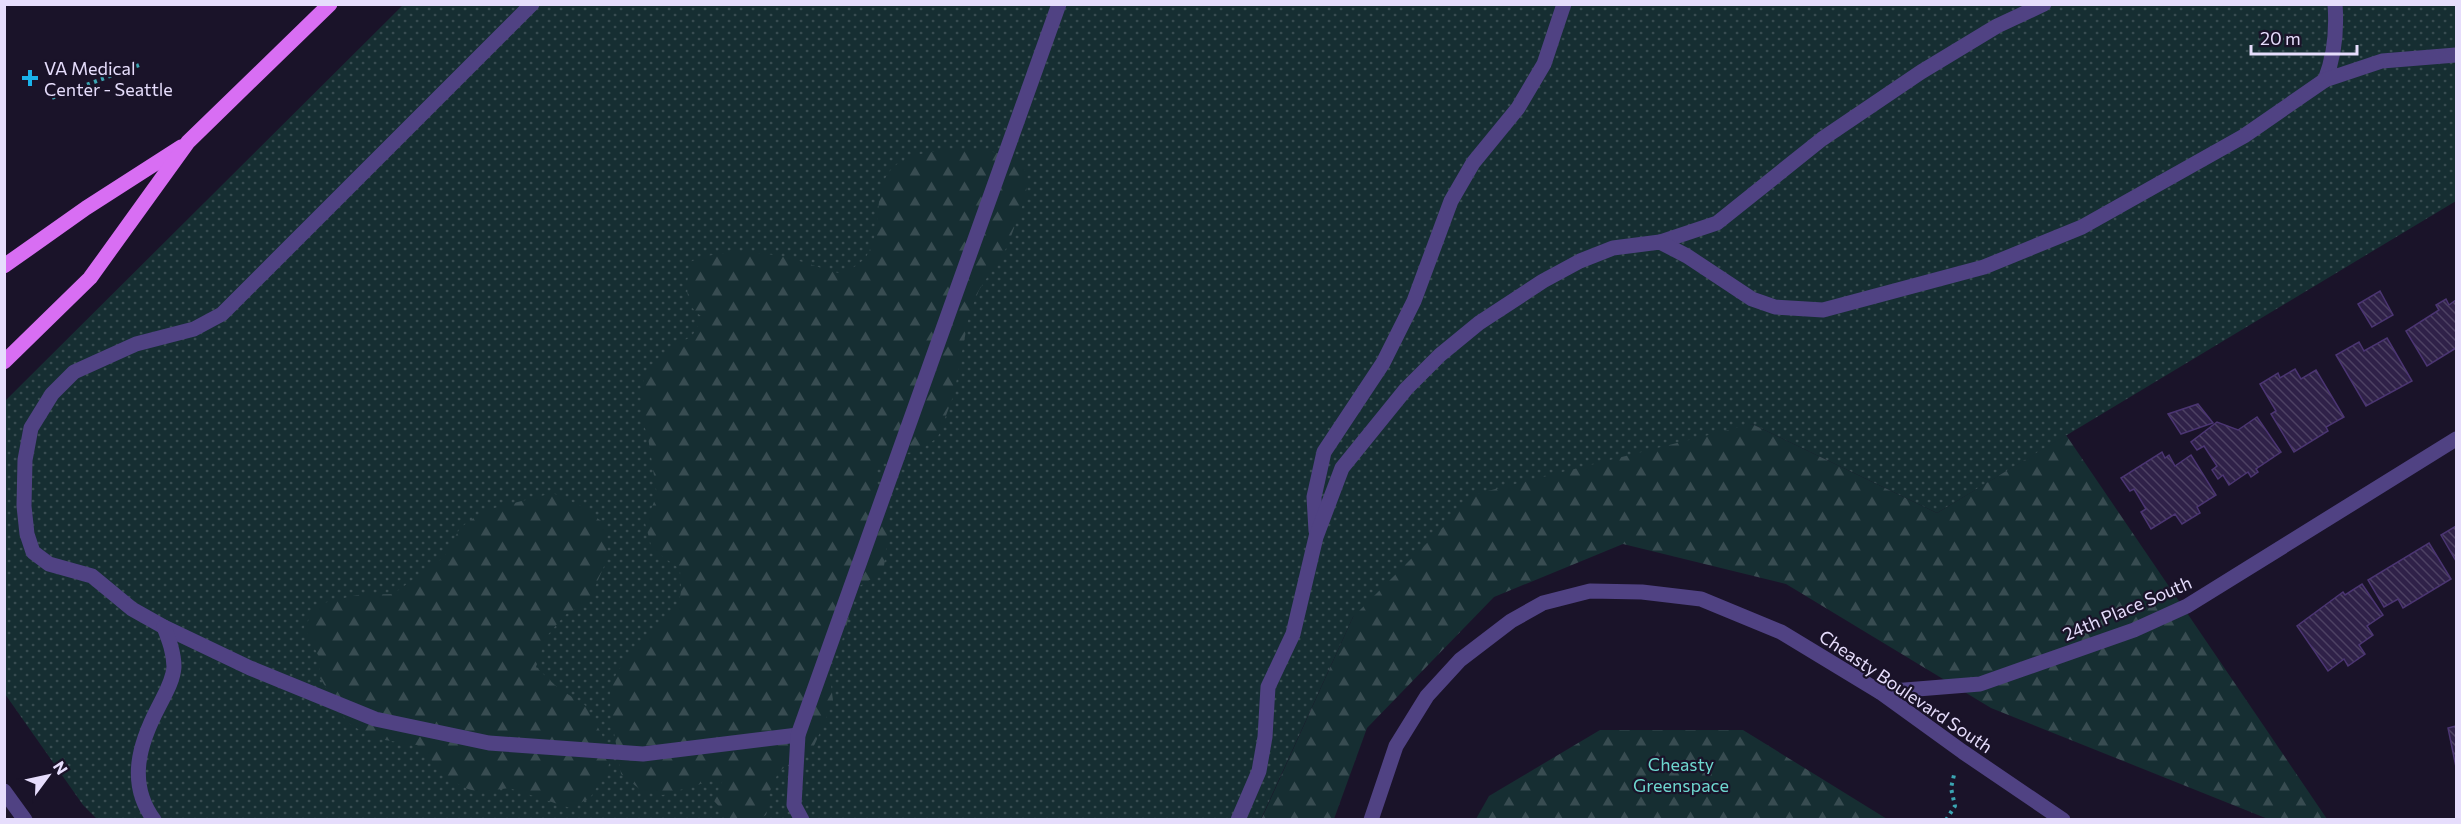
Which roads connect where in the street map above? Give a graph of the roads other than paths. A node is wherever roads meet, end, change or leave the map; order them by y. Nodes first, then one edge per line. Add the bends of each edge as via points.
1 (330, 4) edge
2 (531, 4) edge
3 (1059, 4) edge
4 (1564, 4) edge
5 (2044, 4) edge
6 (2335, 4) edge
7 (2457, 55) edge
8 (2325, 80) junction
9 (188, 142) junction
10 (1660, 242) junction
11 (4, 266) edge
12 (4, 362) edge
13 (2457, 439) edge
14 (1316, 537) junction
15 (164, 627) junction
16 (1880, 692) junction
17 (798, 735) junction
18 (4, 791) edge
19 (25, 819) edge
20 (154, 819) edge
21 (802, 819) edge
22 (1238, 819) edge
23 (1371, 819) edge
24 (2063, 819) edge

1 - 9 main road
2 - 15 street via 222,314 194,329 136,344 74,372 52,394 31,428 25,460 24,506 33,552 50,564 92,576 132,609
3 - 17 street
4 - 14 street via 1544,64 1518,108 1473,163 1450,201 1414,302 1383,363 1324,452 1314,497
5 - 10 street via 1997,26 1921,72 1822,139 1717,223
6 - 8 street via 2333,61
7 - 8 street via 2382,61
8 - 10 street via 2244,136 2082,227 1984,267 1823,310 1775,307 1752,299
9 - 11 main road
9 - 12 main road via 90,278
10 - 14 street via 1613,248 1580,261 1512,300 1440,356 1406,389 1342,468
13 - 16 street, 24th Place South via 2187,606 2134,630 1980,684
14 - 22 street via 1293,634 1268,687 1259,771
15 - 17 street via 250,668 375,719 489,743 643,754
15 - 20 street via 172,646 174,668 142,745 136,780 143,805
16 - 23 street, Cheasty Boulevard South via 1781,632 1701,599 1590,591 1543,603 1511,621 1460,660 1427,696 1396,746
16 - 24 street, Cheasty Boulevard South
17 - 21 street via 794,805
18 - 19 street

